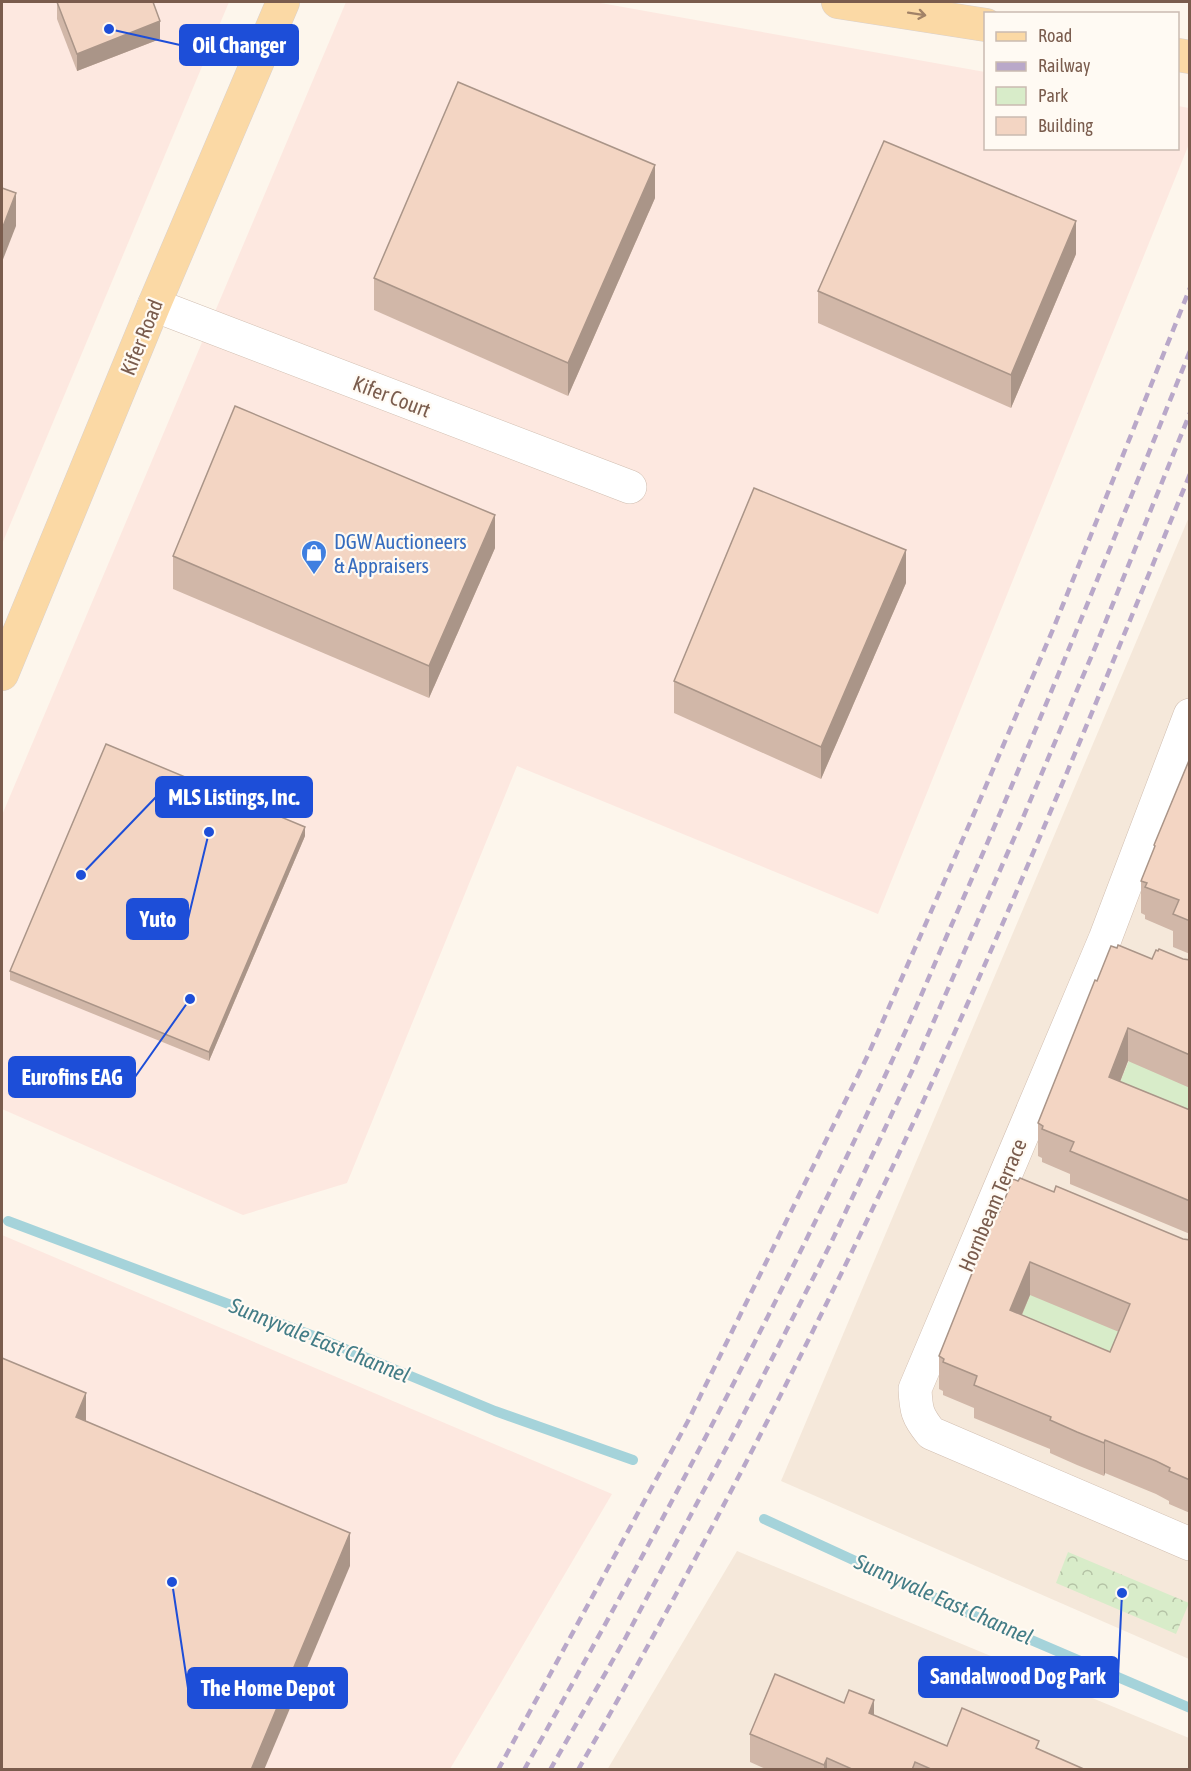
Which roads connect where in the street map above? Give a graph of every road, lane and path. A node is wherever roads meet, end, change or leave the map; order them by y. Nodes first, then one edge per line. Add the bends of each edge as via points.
1 (283, 2) edge
2 (838, 2) edge
3 (984, 25) edge
4 (154, 305) junction
5 (630, 487) dead end
6 (2, 674) edge
7 (1190, 715) edge
8 (1105, 939) junction
9 (1137, 952) edge
10 (1003, 1176) junction
11 (1036, 1190) edge
12 (1190, 1544) edge

1 - 4 main road, Kifer Road
2 -> 3 main road
4 - 5 street, Kifer Court
4 - 6 main road, Kifer Road
7 - 8 street, Hornbeam Terrace
8 - 9 street
8 - 10 street, Hornbeam Terrace
10 - 11 street
10 - 12 street, Hornbeam Terrace via 915,1389 920,1419 931,1433

